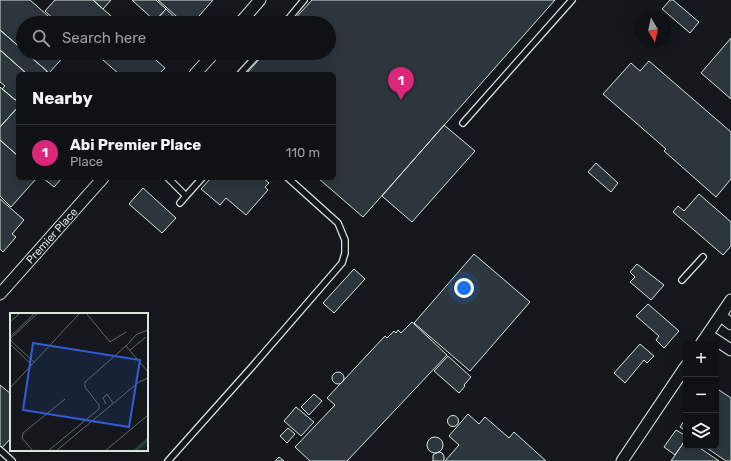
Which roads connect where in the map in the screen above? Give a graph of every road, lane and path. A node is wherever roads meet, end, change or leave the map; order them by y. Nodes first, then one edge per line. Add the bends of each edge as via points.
1 (260, 0) edge
2 (304, 0) edge
3 (572, 0) edge
4 (246, 16) edge
5 (290, 16) edge
6 (208, 60) edge
7 (253, 60) edge
8 (197, 72) edge
9 (242, 72) edge
10 (463, 123) dead end
11 (101, 180) edge
12 (170, 180) edge
13 (200, 180) edge
14 (290, 180) edge
15 (186, 196) junction
16 (180, 203) dead end
17 (703, 257) dead end
18 (682, 280) dead end
19 (0, 294) edge
20 (731, 300) edge
21 (721, 316) junction
22 (731, 324) edge
23 (708, 334) junction
24 (703, 341) edge
25 (731, 350) edge
26 (683, 370) edge
27 (0, 450) edge
28 (12, 461) edge
29 (168, 461) edge
30 (622, 461) edge

1 - 4 street
2 - 5 lane
3 - 10 lane
6 - 8 street
7 - 9 lane
11 - 19 street, Premier Place
12 - 15 lane
13 - 15 lane
14 - 29 lane via 338,223 345,240 342,262 252,368
15 - 16 lane
17 - 18 lane
20 - 21 street
21 - 22 street
21 - 23 street
23 - 24 street
23 - 25 street
26 - 30 street
27 - 28 lane

